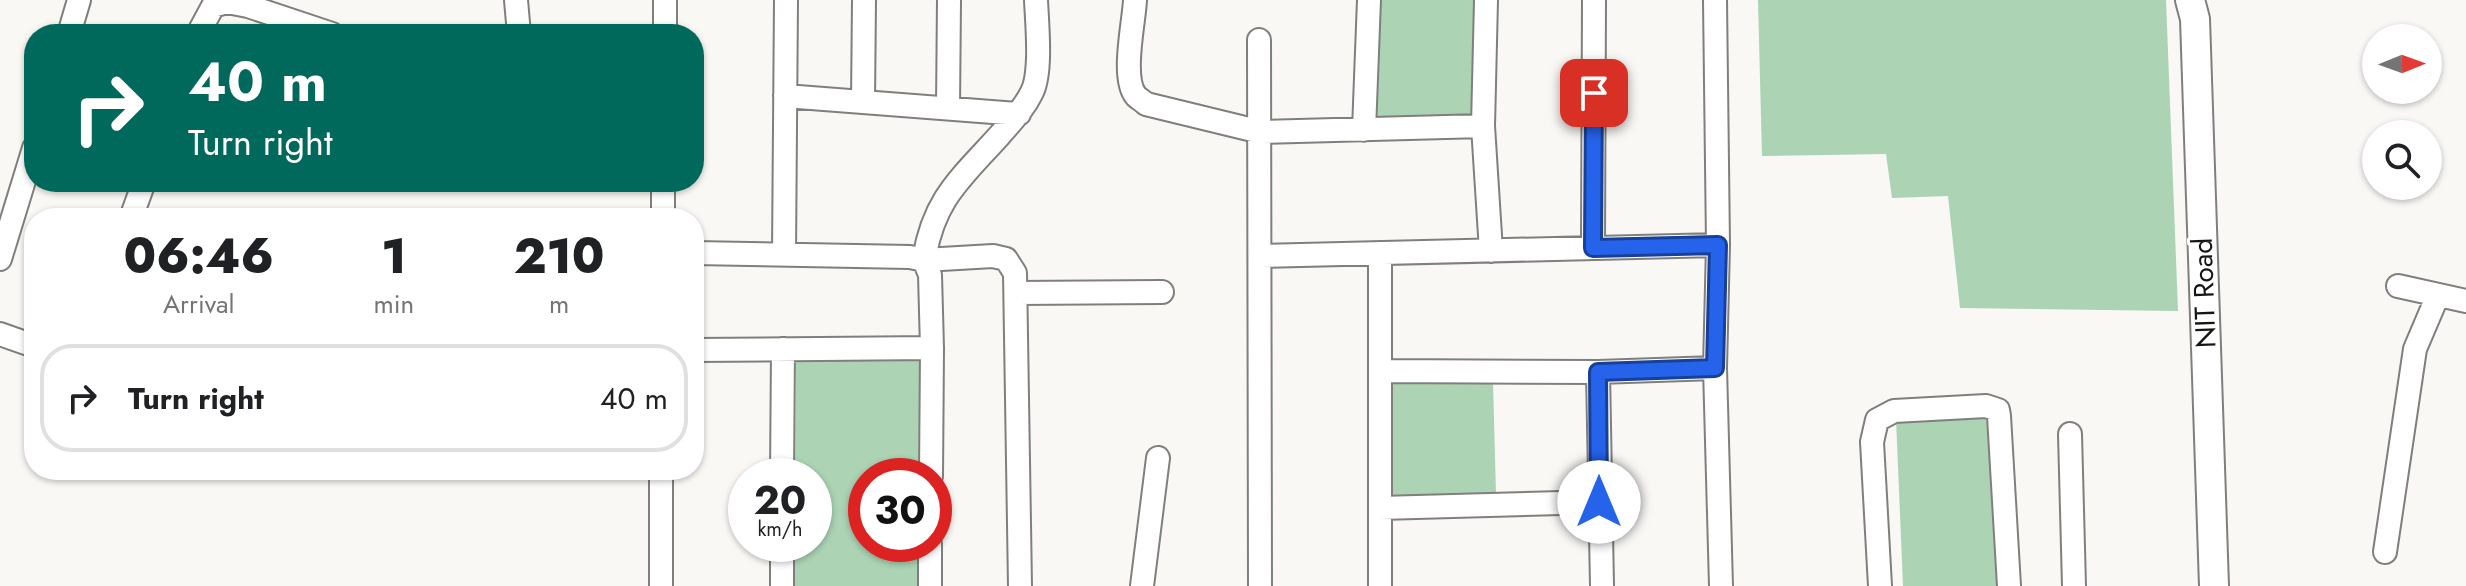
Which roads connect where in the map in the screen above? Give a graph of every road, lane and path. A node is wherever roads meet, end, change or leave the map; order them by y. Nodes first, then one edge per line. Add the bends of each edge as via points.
1 (79, 0) edge
2 (516, 0) edge
3 (665, 0) edge
4 (786, 0) edge
5 (864, 0) edge
6 (949, 0) edge
7 (1036, 0) edge
8 (1135, 0) edge
9 (1369, 0) edge
10 (1486, 0) edge
11 (1594, 0) edge
12 (1715, 0) edge
13 (2190, 0) edge
14 (214, 3) edge
15 (72, 24) edge
16 (203, 24) edge
17 (302, 24) edge
18 (518, 24) edge
19 (665, 24) edge
20 (1259, 40) dead end
21 (785, 96) junction
22 (863, 102) junction
23 (948, 108) junction
24 (1019, 114) junction
25 (1483, 126) junction
26 (1364, 130) junction
27 (1261, 132) junction
28 (24, 170) edge
29 (8, 206) edge
30 (1718, 245) junction
31 (1593, 248) junction
32 (1491, 251) junction
33 (704, 253) edge
34 (1380, 253) junction
35 (784, 254) junction
36 (1261, 256) junction
37 (0, 259) edge
38 (924, 260) junction
39 (2398, 286) dead end
40 (1162, 292) dead end
41 (1016, 293) junction
42 (2438, 295) junction
43 (2466, 301) edge
44 (0, 334) edge
45 (24, 342) edge
46 (932, 348) junction
47 (783, 349) junction
48 (704, 350) edge
49 (1715, 368) junction
50 (1380, 371) junction
51 (1598, 372) junction
52 (2070, 434) dead end
53 (782, 458) edge
54 (931, 458) edge
55 (1158, 458) dead end
56 (661, 480) edge
57 (1599, 502) junction
58 (1380, 508) junction
59 (2385, 552) dead end
60 (782, 562) edge
61 (930, 562) edge
62 (661, 586) edge
63 (782, 586) edge
64 (930, 586) edge
65 (1020, 586) edge
66 (1142, 586) edge
67 (1260, 586) edge
68 (1380, 586) edge
69 (1602, 586) edge
70 (1721, 586) edge
71 (1880, 586) edge
72 (2009, 586) edge
73 (2074, 586) edge
74 (2214, 586) edge

1 - 15 street
2 - 18 street
3 - 19 street
4 - 21 street
5 - 22 street
6 - 23 street
7 - 24 street via 1034,90
8 - 27 street via 1129,58 1135,95 1146,104
9 - 26 street
10 - 25 street
11 - 31 street
12 - 30 street
13 - 74 main road, NIT Road via 2195,19
14 - 16 street
14 - 17 street via 248,6
20 - 27 street
21 - 22 street
21 - 35 street
22 - 23 street
23 - 24 street
24 - 38 street via 953,186 935,214
25 - 26 street
25 - 32 street
26 - 27 street
27 - 36 street
28 - 29 street
29 - 37 street
30 - 31 street
30 - 49 street
31 - 32 street
32 - 34 street
33 - 35 street
34 - 36 street
34 - 50 street
35 - 38 street
36 - 67 street
38 - 41 street via 1006,259 1015,273
38 - 46 street via 930,275
39 - 42 street
40 - 41 street
41 - 65 street
42 - 43 street
42 - 59 street via 2415,349
44 - 45 street
46 - 47 street
46 - 54 street
47 - 48 street
47 - 53 street
49 - 51 street
49 - 70 street
50 - 51 street
50 - 58 street
51 - 57 street
52 - 73 street
55 - 66 street
56 - 62 street
57 - 58 street
57 - 69 street
58 - 68 street
60 - 63 street
61 - 64 street
71 - 72 street via 1872,442 1877,420 1894,411 1986,406 1998,410 1999,416

